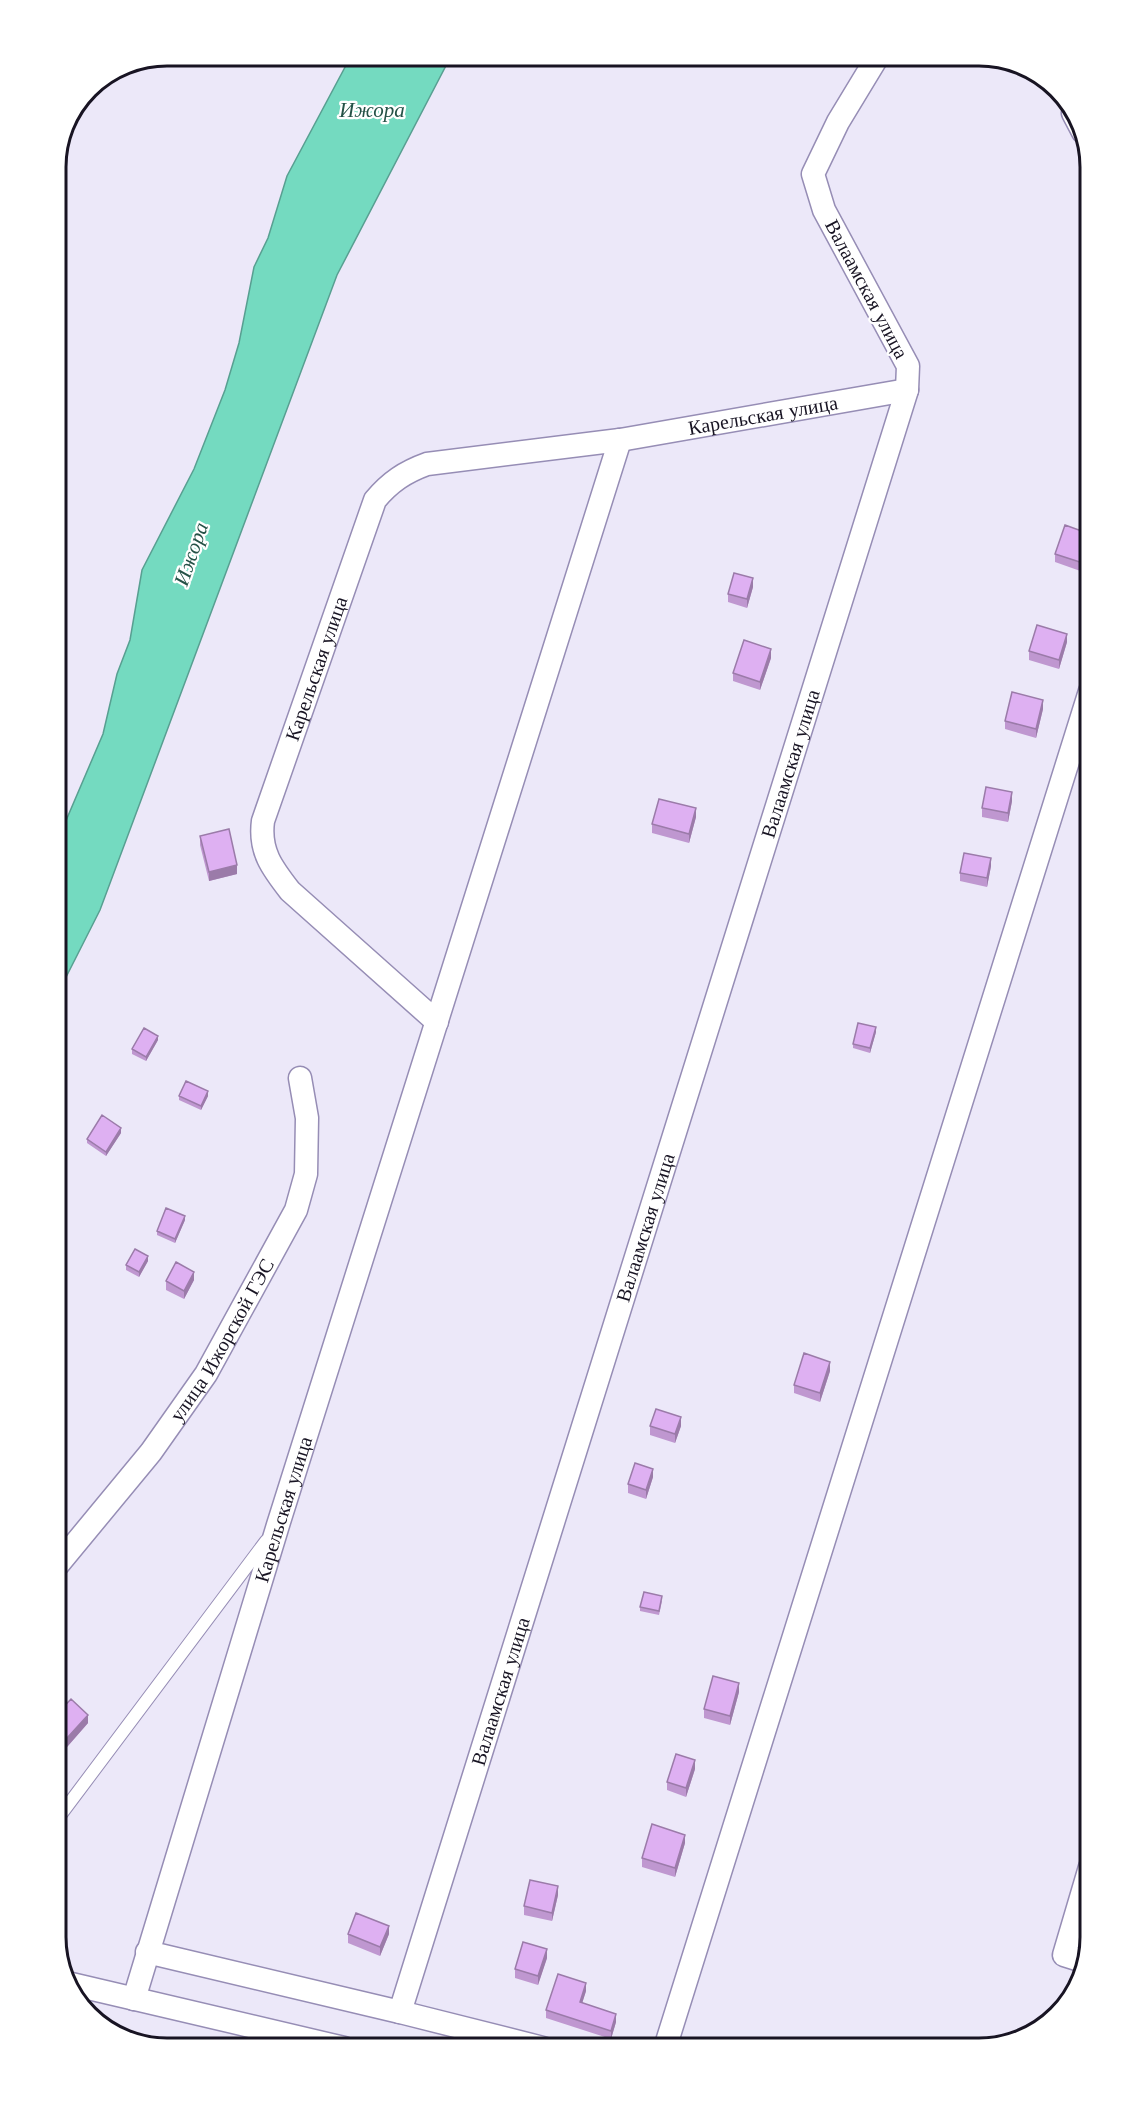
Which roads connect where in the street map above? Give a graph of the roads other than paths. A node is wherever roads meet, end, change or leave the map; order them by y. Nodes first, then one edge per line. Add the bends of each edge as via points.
1 (872, 66) edge
2 (907, 390) junction
3 (620, 440) junction
4 (1080, 723) edge
5 (437, 1022) junction
6 (300, 1078) dead end
7 (278, 1525) junction
8 (66, 1555) edge
9 (66, 1808) edge
10 (1080, 1901) edge
11 (147, 1952) junction
12 (1078, 1959) edge
13 (79, 1986) edge
14 (134, 1999) junction
15 (400, 2012) junction
16 (301, 2038) edge
17 (503, 2038) edge
18 (668, 2038) edge

1 - 2 street, Валаамская улица via 813,174 824,210 908,366
2 - 3 street, Карельская улица
2 - 15 street, Валаамская улица
3 - 5 street, Карельская улица
3 - 5 street, Карельская улица via 427,464 406,471 389,483 375,500 361,534 262,821 264,853 290,891
4 - 18 street
5 - 7 street, Карельская улица
6 - 8 street, улица Ижорской ГЭС via 307,1118 306,1174 296,1210 206,1374 151,1452
7 - 9 lane
7 - 11 street, Карельская улица
10 - 12 street via 1064,1955
11 - 14 street, Карельская улица
11 - 15 street
13 - 14 street
14 - 16 street
15 - 17 street

